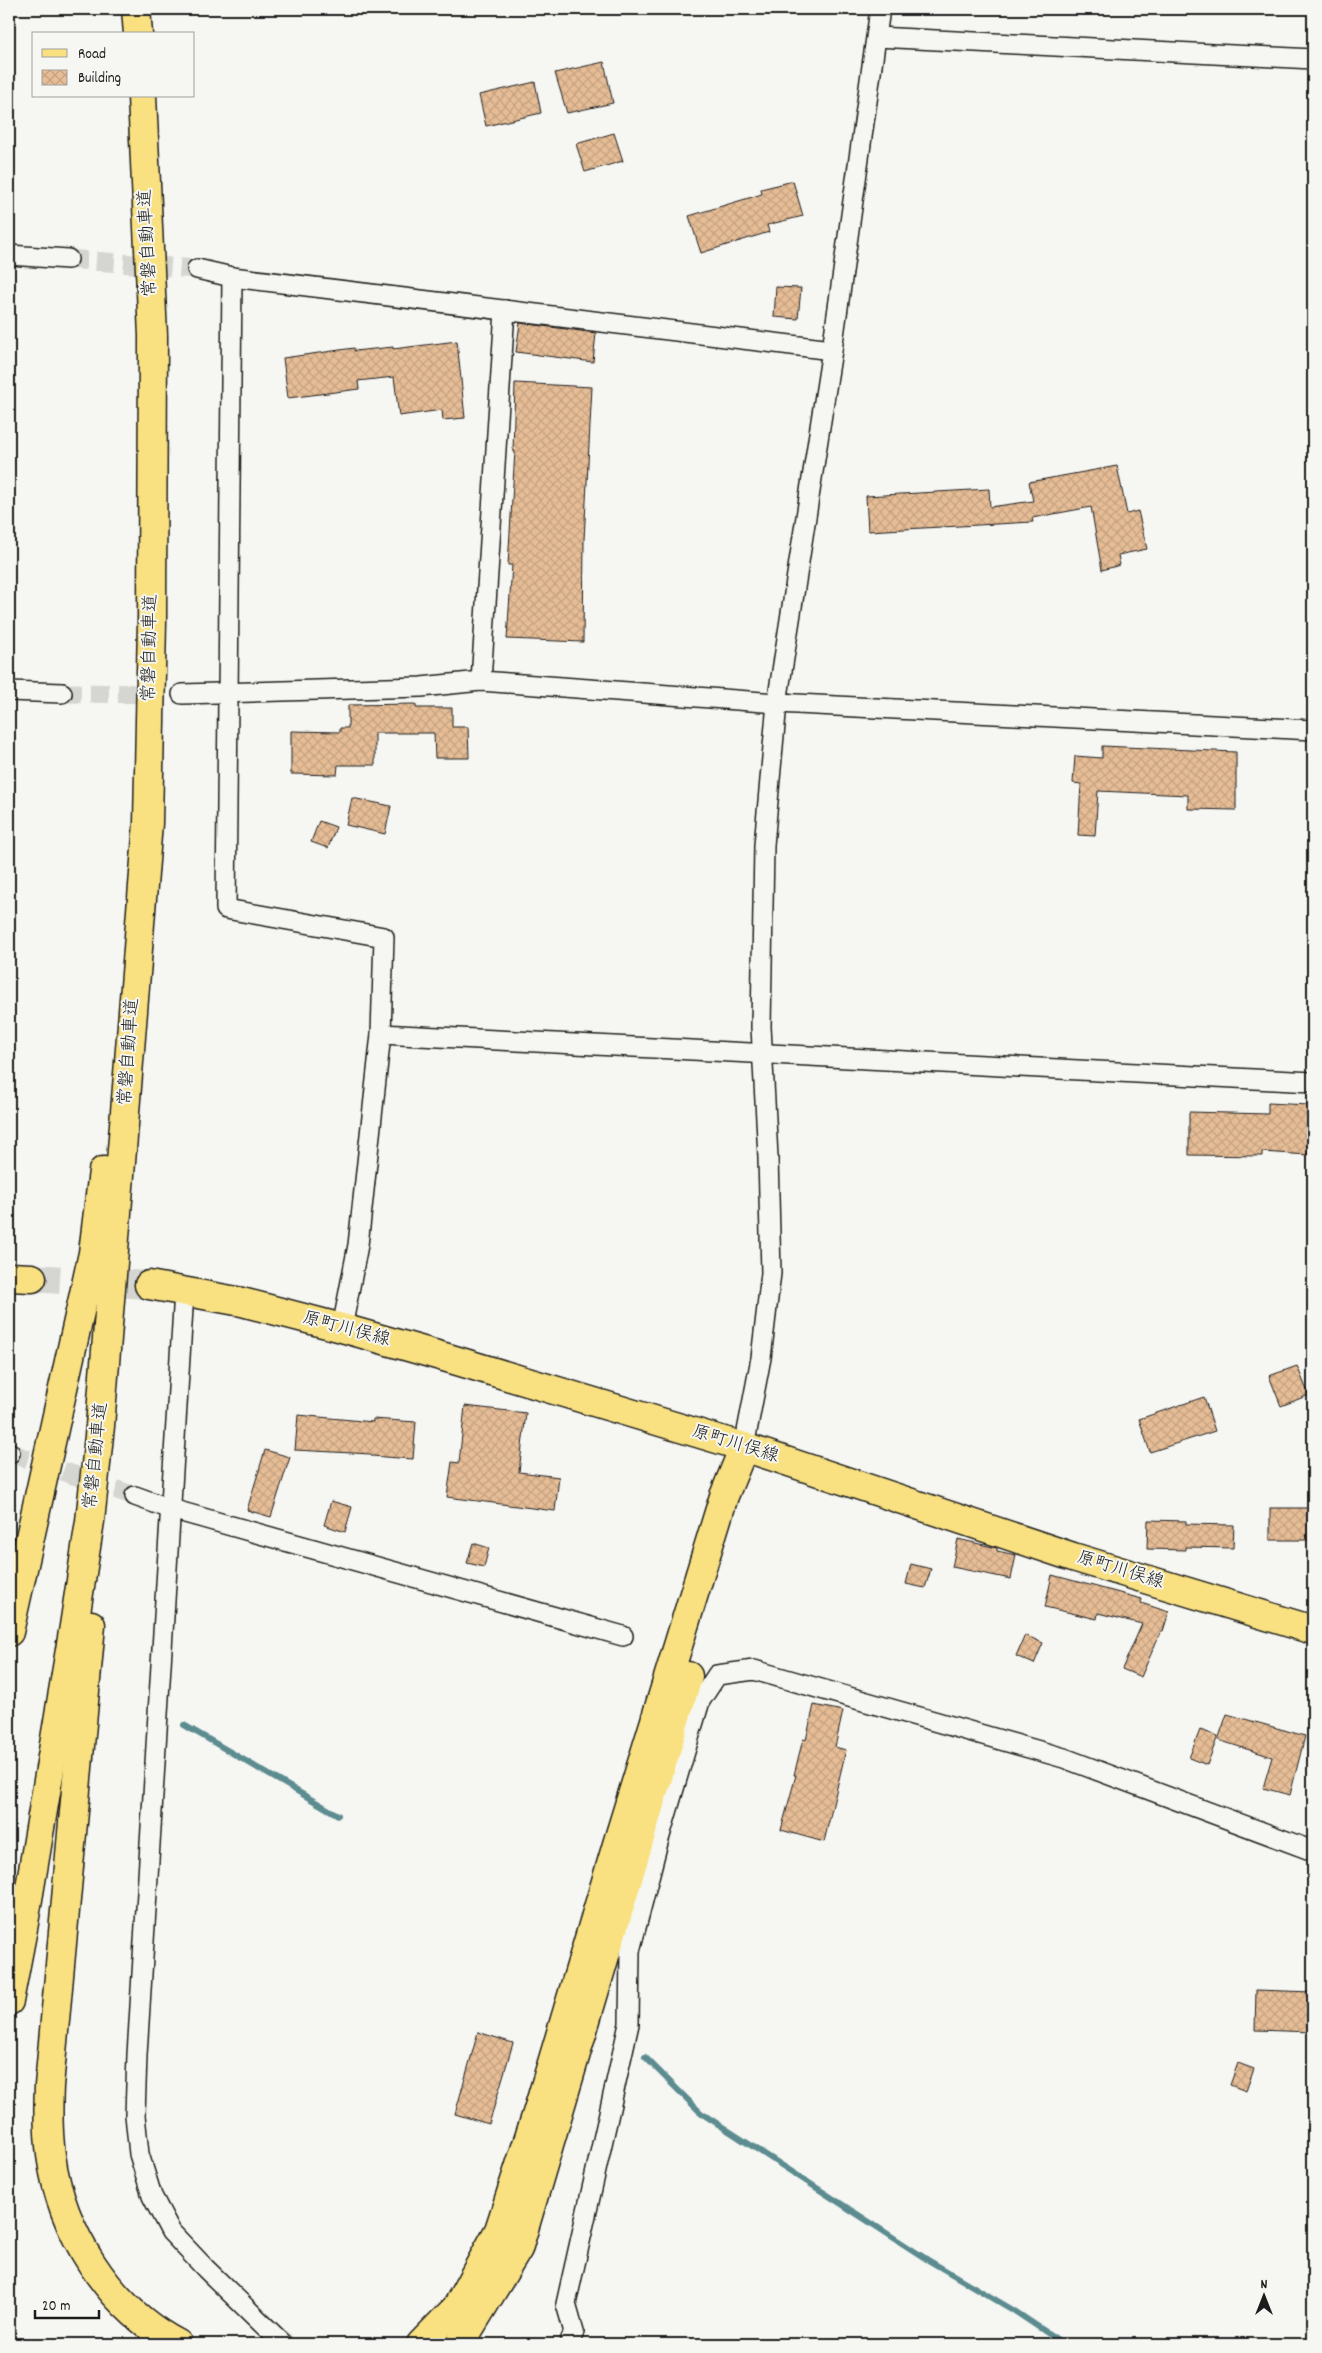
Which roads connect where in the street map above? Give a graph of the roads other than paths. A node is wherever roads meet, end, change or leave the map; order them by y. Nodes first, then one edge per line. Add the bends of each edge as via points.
1 (136, 9) edge
2 (880, 9) edge
3 (138, 32) edge
4 (877, 37) junction
5 (1313, 59) edge
6 (142, 98) edge
7 (9, 255) edge
8 (68, 259) tunnel mouth
9 (197, 269) tunnel mouth
10 (232, 277) junction
11 (505, 310) junction
12 (832, 350) junction
13 (481, 681) junction
14 (9, 691) edge
15 (62, 693) tunnel mouth
16 (228, 693) junction
17 (182, 694) tunnel mouth
18 (777, 702) junction
19 (1313, 730) edge
20 (148, 823) junction
21 (381, 1034) junction
22 (762, 1052) junction
23 (1313, 1082) edge
24 (149, 1285) tunnel mouth
25 (184, 1292) junction
26 (342, 1328) junction
27 (100, 1426) junction
28 (744, 1448) junction
29 (135, 1496) tunnel mouth
30 (171, 1509) junction
31 (1313, 1630) edge
32 (9, 1632) edge
33 (623, 1636) dead end
34 (1313, 1850) edge
35 (9, 2001) edge
36 (178, 2344) edge
37 (283, 2344) edge
38 (421, 2344) edge
39 (460, 2344) edge
40 (569, 2344) edge

1 - 3 main road
2 - 4 street
4 - 5 street
4 - 12 street
6 - 20 main road, 常磐自動車道 via 153,336
7 - 8 street
9 - 10 street
10 - 11 street
10 - 16 street
11 - 12 street
11 - 13 street
12 - 18 street
13 - 16 street via 421,687
13 - 18 street
14 - 15 street
16 - 17 street
16 - 21 street via 226,908 384,937
18 - 19 street
18 - 22 street via 764,845
20 - 27 main road, 常磐自動車道
20 - 32 main road via 129,924 114,1088 93,1254
21 - 22 street
21 - 26 street via 358,1245
22 - 23 street
22 - 28 street via 771,1272
24 - 25 main road, 原町川俣線
25 - 26 main road, 原町川俣線 via 242,1302
25 - 30 street
26 - 28 main road, 原町川俣線
27 - 35 main road, 常磐自動車道 via 74,1626
27 - 36 main road via 93,1609 60,1951 49,2134 62,2203 94,2266 128,2308
28 - 31 main road, 原町川俣線 via 1073,1557
28 - 38 main road via 724,1496 499,2230 457,2307
28 - 39 main road via 740,1502 518,2249
29 - 30 street
30 - 33 street
30 - 37 street via 137,2055 135,2115 139,2154 152,2196 171,2232
34 - 40 street via 1064,1758 754,1670 717,1675 700,1700 630,1951 629,2024 566,2304 574,2332

